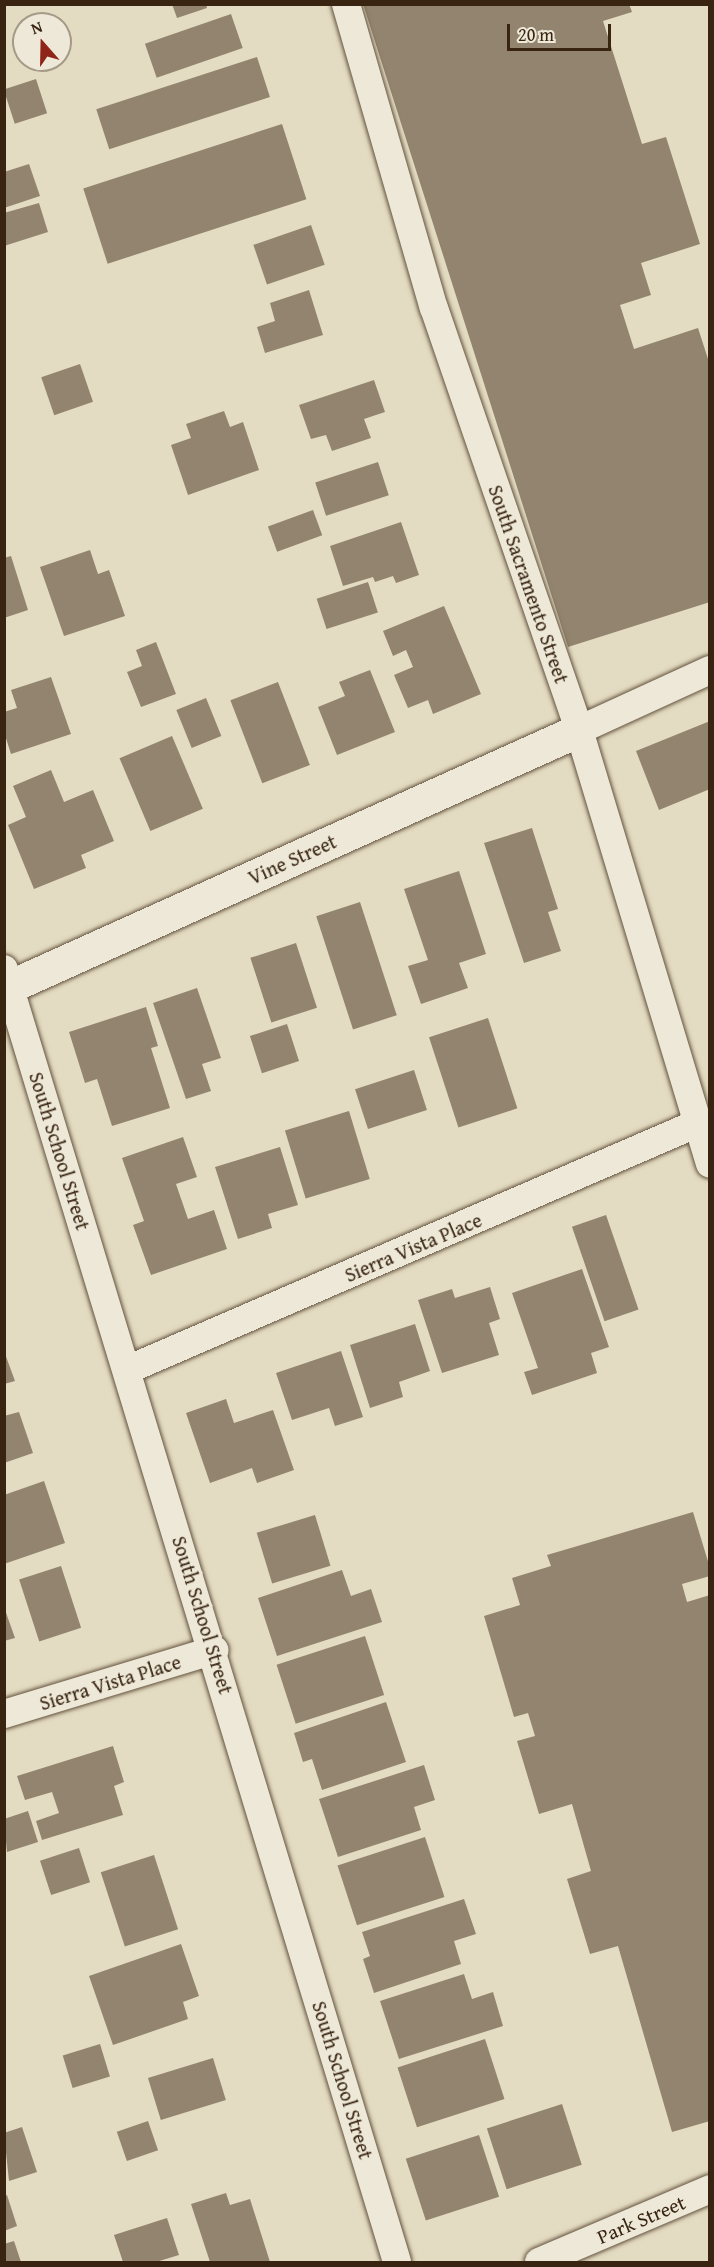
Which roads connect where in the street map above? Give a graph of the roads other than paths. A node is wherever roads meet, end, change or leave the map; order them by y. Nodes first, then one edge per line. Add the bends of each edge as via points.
1 (346, 4) edge
2 (710, 670) edge
3 (579, 730) junction
4 (6, 981) edge
5 (698, 1123) junction
6 (710, 1164) edge
7 (128, 1370) junction
8 (215, 1650) junction
9 (4, 1714) edge
10 (710, 2189) edge
11 (397, 2262) edge
12 (539, 2262) edge

1 - 3 street, South Sacramento Street via 434,308
2 - 3 street
3 - 4 street, Vine Street
3 - 5 street, South Sacramento Street
4 - 7 street, South School Street
5 - 6 street, South Sacramento Street
5 - 7 street, Sierra Vista Place
7 - 8 street, South School Street
8 - 9 street, Sierra Vista Place
8 - 11 street, South School Street
10 - 12 street, Park Street

